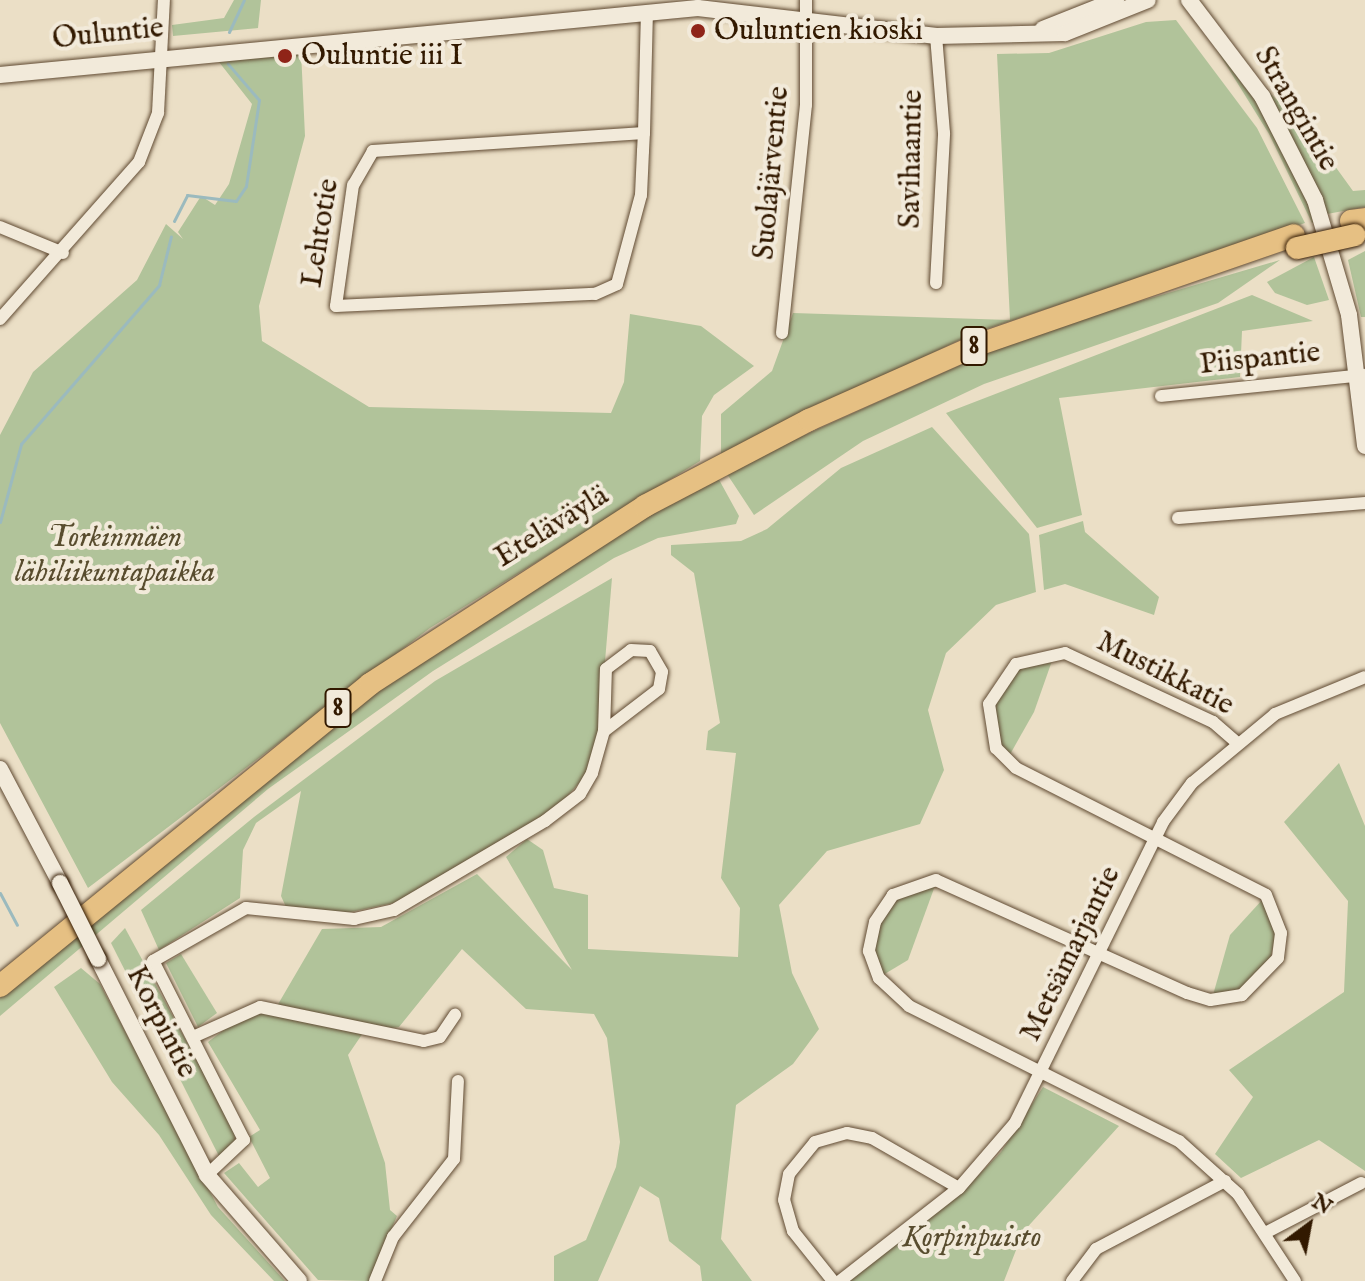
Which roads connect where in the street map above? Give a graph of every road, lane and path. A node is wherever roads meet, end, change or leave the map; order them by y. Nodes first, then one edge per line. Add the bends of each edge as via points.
1 (164, 0) edge
2 (806, 0) edge
3 (1116, 0) edge
4 (1148, 0) edge
5 (1189, 0) edge
6 (647, 12) junction
7 (807, 17) junction
8 (1034, 32) junction
9 (936, 36) junction
10 (165, 56) junction
11 (0, 75) edge
12 (644, 133) junction
13 (0, 227) edge
14 (1359, 227) edge
15 (63, 253) junction
16 (936, 283) dead end
17 (0, 319) edge
18 (782, 333) dead end
19 (1362, 375) edge
20 (1161, 396) dead end
21 (1365, 446) edge
22 (1365, 503) edge
23 (1178, 518) dead end
24 (1365, 677) edge
25 (604, 731) junction
26 (1235, 741) junction
27 (0, 769) edge
28 (1155, 838) junction
29 (1100, 952) junction
30 (0, 986) edge
31 (455, 1015) dead end
32 (193, 1037) junction
33 (1043, 1071) junction
34 (458, 1081) dead end
35 (207, 1175) junction
36 (1225, 1181) junction
37 (1361, 1183) dead end
38 (959, 1188) junction
39 (1267, 1232) junction
40 (299, 1281) edge
41 (375, 1281) edge
42 (833, 1281) edge
43 (840, 1281) edge
44 (1072, 1281) edge
45 (1295, 1281) edge

1 - 10 street
2 - 7 street, Suolajärventie
3 - 8 main road, Ouluntie
4 - 8 main road, Ouluntie via 1065,33
5 - 19 main road, Strangintie via 1262,96 1305,177 1343,284
6 - 7 main road, Ouluntie via 726,8
6 - 10 main road, Ouluntie
6 - 12 street, Lehtotie
7 - 9 main road, Ouluntie
7 - 18 street, Suolajärventie
8 - 9 main road, Ouluntie
9 - 16 street, Savihaantie via 944,133
10 - 11 main road, Ouluntie
10 - 15 street via 158,113 139,162
12 - 12 street, Lehtotie via 635,233 624,270 607,292 336,306 353,185 373,151
13 - 15 street
14 - 30 highway, Eteläväylä / 8 via 1219,261 980,344 706,472 527,576 370,684
15 - 17 street
19 - 20 street, Piispantie
19 - 21 main road, Strangintie
22 - 23 street
24 - 26 street, Metsämarjantie via 1295,703
25 - 25 street via 606,669 631,650 650,651 662,672 659,689
25 - 32 street via 588,783 567,806 416,899 354,919 246,908 153,961
26 - 28 street, Metsämarjantie via 1192,783
26 - 28 street, Mustikkatie via 1213,722 1081,658 1035,655 1006,673 988,715 1007,760
27 - 35 main road, Korpintie, bridge
28 - 29 street, Metsämarjantie
28 - 29 street, Mustikkatie via 1258,888 1279,920 1278,958 1251,989 1210,1000
29 - 33 street, Metsämarjantie
29 - 33 street, Mustikkatie via 948,881 902,887 879,913 869,951 887,989
31 - 32 street via 440,1037 409,1041 260,1007
32 - 35 street via 244,1140
33 - 36 street, Mustikkatie via 1154,1126
33 - 38 street, Metsämarjantie via 1015,1123
34 - 41 street via 454,1159 393,1237
35 - 40 main road, Korpintie via 241,1223
36 - 39 street, Mustikkatie
36 - 44 street via 1096,1249
37 - 39 street
38 - 42 street via 872,1138 847,1133 815,1142 789,1174 784,1200 793,1231
38 - 43 street, Metsämarjantie
39 - 45 street, Mustikkatie

